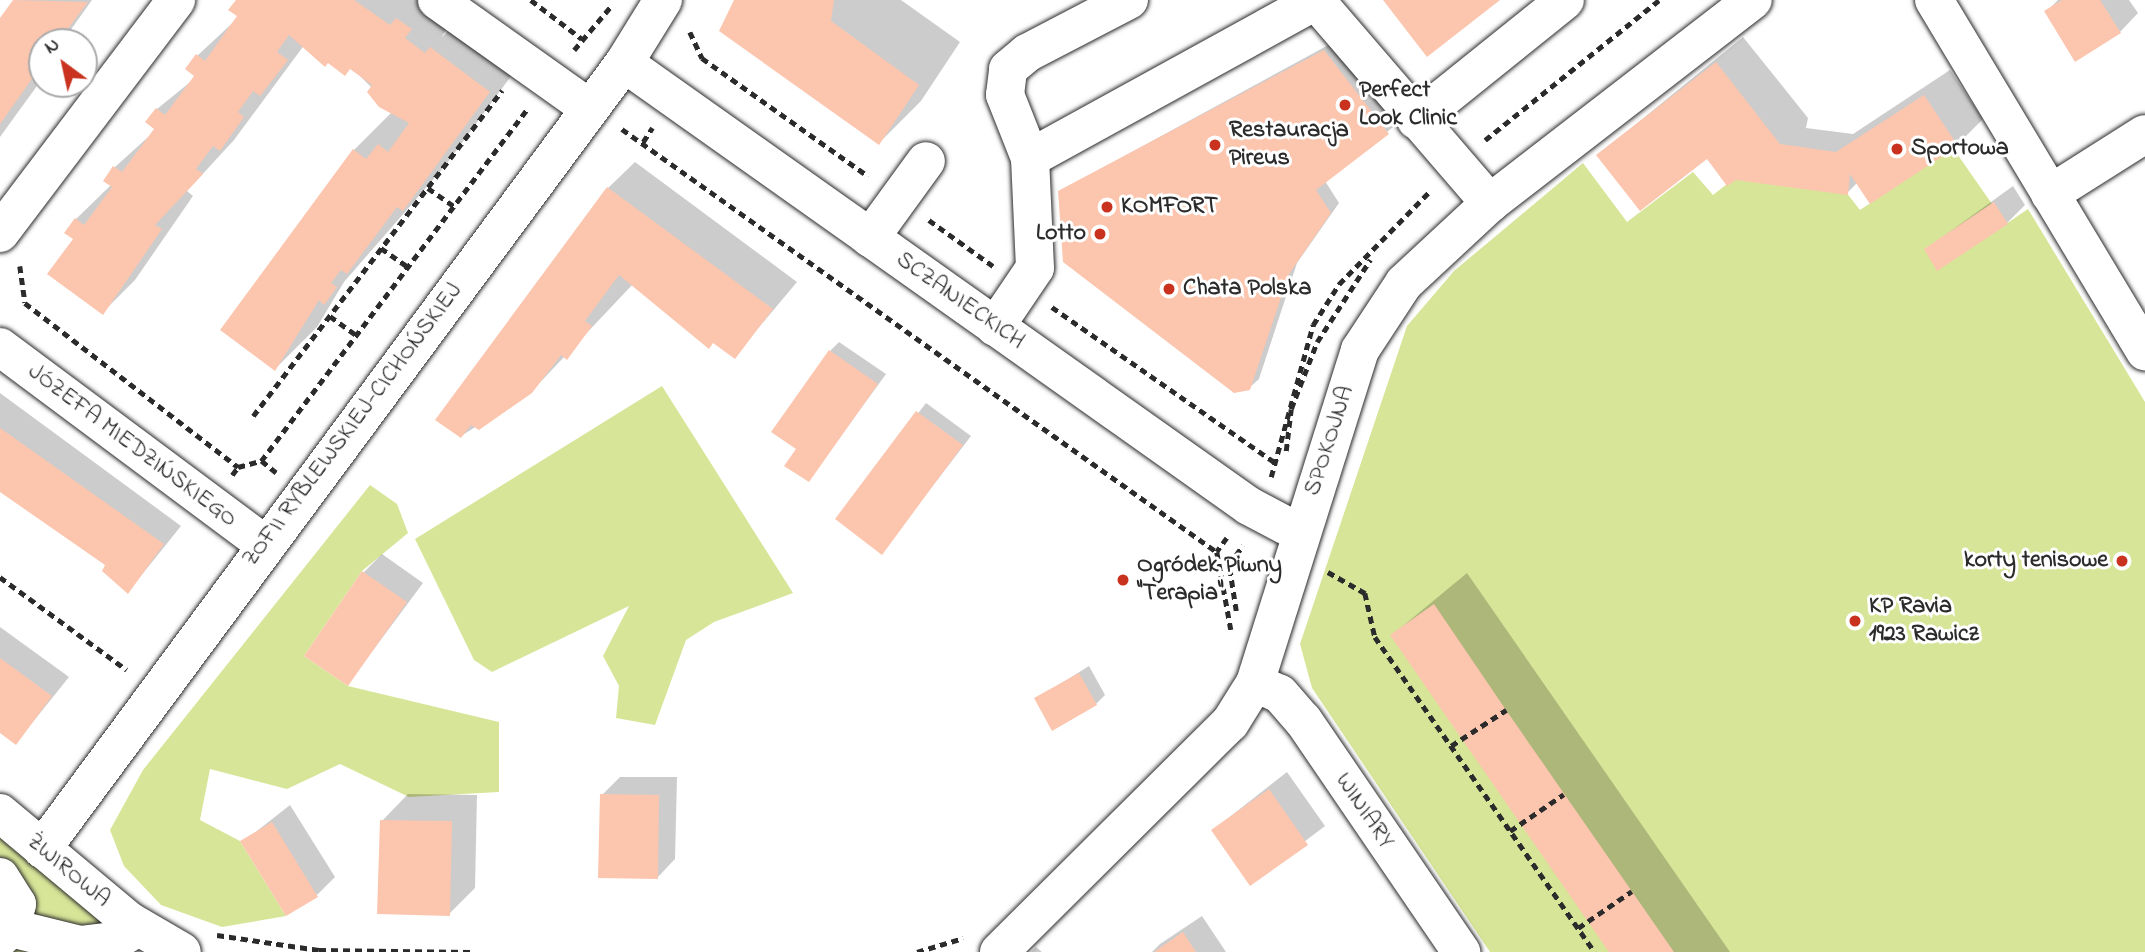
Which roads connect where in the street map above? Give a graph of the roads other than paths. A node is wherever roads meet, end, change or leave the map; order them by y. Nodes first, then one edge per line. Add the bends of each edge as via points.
1 (176, 0) edge
2 (437, 0) edge
3 (1129, 0) edge
4 (1565, 0) edge
5 (1753, 0) edge
6 (1934, 0) edge
7 (1315, 1) edge
8 (661, 2) edge
9 (624, 63) junction
10 (589, 108) junction
11 (1416, 120) junction
12 (2145, 134) edge
13 (1030, 158) junction
14 (926, 161) dead end
15 (2050, 194) junction
16 (1490, 203) junction
17 (870, 238) junction
18 (13, 246) edge
19 (995, 327) junction
20 (0, 347) edge
21 (2145, 351) edge
22 (264, 544) junction
23 (1295, 548) junction
24 (1255, 683) junction
25 (0, 813) edge
26 (42, 849) junction
27 (0, 877) edge
28 (138, 927) junction
29 (5, 933) edge
30 (195, 942) edge
31 (999, 952) edge
32 (1461, 952) edge

1 - 18 street
2 - 10 street
3 - 13 street via 1027,52 1008,69 1005,95
4 - 11 street
5 - 16 street, SPOKOJNA
6 - 15 street
7 - 11 street
7 - 13 street
8 - 9 street, ZOFII RYBLEWSKIEJ-CICHOŃSKIEJ
9 - 10 street, ZOFII RYBLEWSKIEJ-CICHOŃSKIEJ
9 - 17 street, SCZANIECKICH
10 - 22 street, ZOFII RYBLEWSKIEJ-CICHOŃSKIEJ
11 - 16 street
12 - 15 street
13 - 19 street via 1035,268
14 - 17 street
15 - 21 street
16 - 23 street, SPOKOJNA via 1404,282 1360,350
17 - 19 street, SCZANIECKICH
19 - 23 street, SCZANIECKICH via 1249,506
20 - 22 street, JÓZEFA MIEDZIŃSKIEGO
22 - 26 street, ZOFII RYBLEWSKIEJ-CICHOŃSKIEJ
23 - 24 street, SPOKOJNA
24 - 31 street, SPOKOJNA via 1230,723
24 - 32 street, WINIARY via 1280,694 1303,720
25 - 26 street, ŻWIROWA
26 - 28 street, ŻWIROWA
27 - 29 street, ŻWIROWA via 17,904
28 - 29 street, ŻWIROWA via 115,941 80,945
28 - 30 street, ŻWIROWA

